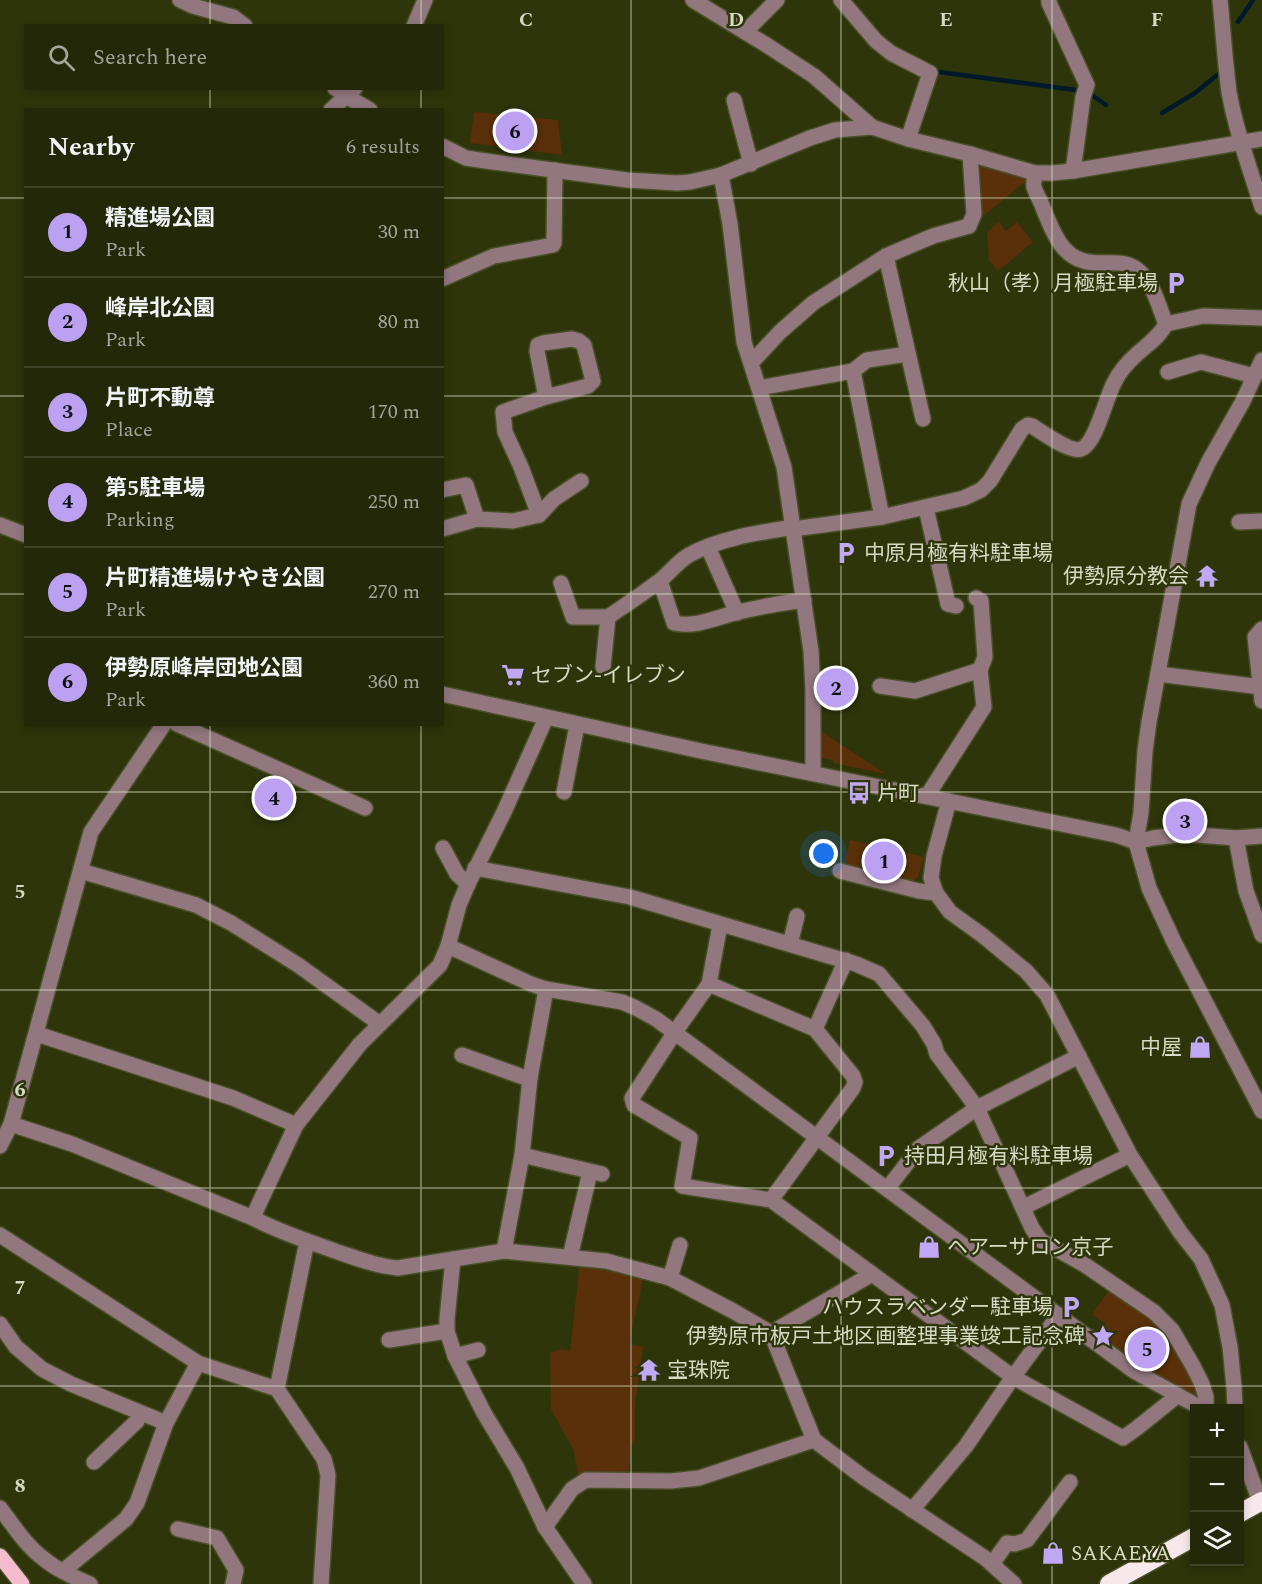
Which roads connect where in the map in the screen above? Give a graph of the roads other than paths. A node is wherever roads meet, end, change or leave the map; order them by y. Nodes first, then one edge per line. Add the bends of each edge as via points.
1 (180, 0) edge
2 (425, 0) edge
3 (693, 0) edge
4 (777, 0) edge
5 (841, 0) edge
6 (1049, 0) edge
7 (1220, 0) edge
8 (242, 24) edge
9 (415, 24) edge
10 (745, 32) junction
11 (345, 91) edge
12 (734, 100) dead end
13 (332, 108) edge
14 (367, 108) edge
15 (872, 127) junction
16 (908, 139) junction
17 (1262, 139) edge
18 (1241, 142) junction
19 (444, 147) edge
20 (970, 154) junction
21 (751, 164) junction
22 (555, 170) junction
23 (1073, 171) junction
24 (1035, 173) junction
25 (721, 175) junction
26 (1262, 207) edge
27 (886, 256) junction
28 (444, 278) edge
29 (1262, 318) edge
30 (1166, 324) junction
31 (908, 354) junction
32 (1262, 360) edge
33 (751, 363) junction
34 (1174, 367) dead end
35 (853, 370) junction
36 (1254, 376) junction
37 (759, 388) junction
38 (546, 397) dead end
39 (923, 419) dead end
40 (580, 481) dead end
41 (444, 490) edge
42 (926, 508) junction
43 (539, 515) junction
44 (882, 517) junction
45 (477, 519) junction
46 (1262, 520) edge
47 (1239, 522) dead end
48 (0, 525) edge
49 (444, 528) edge
50 (793, 529) junction
51 (24, 534) edge
52 (708, 547) junction
53 (660, 580) junction
54 (561, 583) dead end
55 (976, 598) dead end
56 (804, 600) junction
57 (956, 606) dead end
58 (737, 613) junction
59 (608, 617) junction
60 (1262, 629) edge
61 (603, 667) dead end
62 (980, 670) junction
63 (1158, 674) junction
64 (880, 686) dead end
65 (444, 694) edge
66 (1261, 694) edge
67 (546, 718) junction
68 (577, 725) junction
69 (163, 726) edge
70 (181, 726) edge
71 (813, 773) junction
72 (564, 792) dead end
73 (927, 796) junction
74 (949, 801) junction
75 (365, 808) dead end
76 (1262, 836) edge
77 (1236, 838) junction
78 (1136, 842) junction
79 (443, 848) dead end
80 (475, 868) junction
81 (81, 871) junction
82 (840, 871) dead end
83 (468, 884) junction
84 (936, 893) junction
85 (797, 916) dead end
86 (720, 925) junction
87 (1262, 935) edge
88 (790, 944) junction
89 (448, 946) junction
90 (846, 960) junction
91 (709, 984) junction
92 (546, 989) junction
93 (380, 1024) junction
94 (815, 1029) junction
95 (675, 1032) junction
96 (37, 1034) junction
97 (462, 1055) dead end
98 (1079, 1056) junction
99 (530, 1078) junction
100 (977, 1108) junction
101 (1262, 1111) edge
102 (11, 1124) junction
103 (296, 1125) junction
104 (818, 1137) junction
105 (0, 1146) edge
106 (522, 1155) junction
107 (1130, 1155) junction
108 (887, 1189) junction
109 (771, 1200) junction
110 (1024, 1207) junction
111 (253, 1218) junction
112 (0, 1234) edge
113 (308, 1241) junction
114 (680, 1245) dead end
115 (504, 1251) junction
116 (570, 1257) junction
117 (453, 1260) junction
118 (872, 1274) junction
119 (670, 1278) junction
120 (1059, 1315) junction
121 (0, 1324) edge
122 (447, 1331) junction
123 (771, 1333) junction
124 (389, 1340) dead end
125 (478, 1350) dead end
126 (455, 1356) junction
127 (198, 1363) junction
128 (1013, 1377) junction
129 (277, 1389) junction
130 (1177, 1396) junction
131 (1193, 1404) edge
132 (1206, 1404) edge
133 (1235, 1404) edge
134 (140, 1413) junction
135 (166, 1424) junction
136 (814, 1440) junction
137 (1243, 1458) edge
138 (94, 1462) dead end
139 (1070, 1482) dead end
140 (1261, 1502) edge
141 (0, 1508) edge
142 (912, 1510) junction
143 (1241, 1512) edge
144 (545, 1527) junction
145 (178, 1529) dead end
146 (1190, 1539) edge
147 (0, 1556) edge
148 (992, 1564) junction
149 (63, 1571) junction
150 (21, 1584) edge
151 (90, 1584) edge
152 (233, 1584) edge
153 (321, 1584) edge
154 (584, 1584) edge
155 (1014, 1584) edge
156 (1109, 1584) edge

1 - 8 street via 233,17
2 - 9 street
3 - 10 street
4 - 10 street
5 - 16 street via 876,41 930,73
6 - 23 street via 1087,85
7 - 18 street via 1230,92
10 - 15 street via 814,76
11 - 13 street
11 - 14 street
12 - 21 street
15 - 16 street
15 - 21 street via 835,130
16 - 20 street
17 - 18 street
18 - 23 street
18 - 26 street
19 - 22 street via 466,158
20 - 24 street
20 - 27 street via 974,214 969,226
21 - 25 street
22 - 25 street via 677,183
22 - 28 street via 553,245 494,256
23 - 24 street
24 - 30 street via 1034,186 1053,233 1067,252 1093,263 1115,262 1133,267 1152,287
25 - 33 street via 744,342
27 - 31 street
27 - 33 street via 813,303
29 - 30 street via 1203,316
30 - 42 street via 1121,371 1088,445 1080,450 1071,449 1028,425 981,490
31 - 35 street via 867,360
31 - 39 street
32 - 36 street
33 - 37 street
34 - 36 street via 1201,362
35 - 37 street
35 - 44 street
36 - 63 street via 1190,504
37 - 50 street via 784,467
38 - 43 street via 503,412 505,432
40 - 43 street
41 - 45 street via 466,484
42 - 44 street
42 - 57 street via 948,604
43 - 45 street via 513,521
44 - 50 street
45 - 49 street
46 - 47 street
48 - 51 street
50 - 52 street via 747,534
50 - 56 street
52 - 53 street via 681,560
52 - 58 street
53 - 58 street via 674,623 704,622
53 - 59 street
54 - 59 street via 573,617
55 - 62 street via 981,601 986,657
56 - 58 street
56 - 71 street via 811,651
59 - 61 street
60 - 66 street via 1255,637
62 - 64 street via 915,691
62 - 73 street via 984,707
63 - 66 street
63 - 78 street
65 - 67 street
67 - 68 street
67 - 80 street
68 - 71 street
68 - 72 street
69 - 81 street via 91,832
70 - 75 street
71 - 73 street
73 - 74 street
74 - 78 street
74 - 84 street via 932,867
76 - 77 street
77 - 78 street via 1185,834
77 - 87 street via 1246,891
78 - 101 street via 1149,888 1174,942
79 - 83 street via 457,874
80 - 83 street
80 - 86 street via 630,897
81 - 93 street via 196,906 231,923
81 - 96 street
82 - 84 street
83 - 89 street
84 - 98 street via 950,912 1026,971 1047,995
85 - 88 street
86 - 88 street
86 - 91 street
88 - 90 street
89 - 92 street
89 - 93 street via 440,965
90 - 94 street
90 - 100 street via 879,974 922,1026 937,1054
91 - 94 street
91 - 95 street
92 - 95 street via 622,1002
92 - 99 street
93 - 103 street
94 - 104 street via 855,1082
95 - 104 street
95 - 109 street via 632,1098 634,1105 690,1138 682,1186
96 - 102 street
96 - 103 street via 233,1098
97 - 99 street
98 - 100 street
98 - 107 street
99 - 106 street
100 - 108 street via 920,1148
100 - 110 street
102 - 105 street
102 - 111 street via 72,1144
103 - 111 street
104 - 108 street
104 - 109 street
106 - 115 street
106 - 116 street via 596,1173
107 - 110 street
107 - 133 street via 1202,1259 1213,1282 1230,1347
108 - 120 street
109 - 118 street
110 - 132 street via 1040,1240 1154,1312 1172,1330 1202,1384
111 - 113 street
112 - 127 street
113 - 117 street via 382,1267
113 - 129 street
114 - 119 street
115 - 116 street
115 - 117 street
116 - 119 street via 606,1261
117 - 122 street
118 - 123 street
118 - 128 street
119 - 123 street
120 - 128 street
120 - 130 street via 1134,1371
121 - 134 street via 16,1347 42,1369
122 - 124 street
122 - 126 street
123 - 136 street
125 - 126 street
126 - 144 street
127 - 129 street
127 - 135 street
128 - 130 street via 1123,1438
128 - 142 street via 966,1446
129 - 153 street via 324,1459 328,1475
130 - 131 street
134 - 135 street
134 - 138 street via 137,1421
135 - 149 street via 137,1503 126,1519
136 - 142 street
136 - 144 street via 699,1479 586,1480 572,1489
137 - 140 street
139 - 148 street via 1027,1540 1007,1543
140 - 143 highway
141 - 149 street via 41,1558
142 - 148 street
144 - 154 street
145 - 152 street via 194,1537 217,1538 236,1570
146 - 156 highway
147 - 150 main road
148 - 155 street
149 - 151 street

